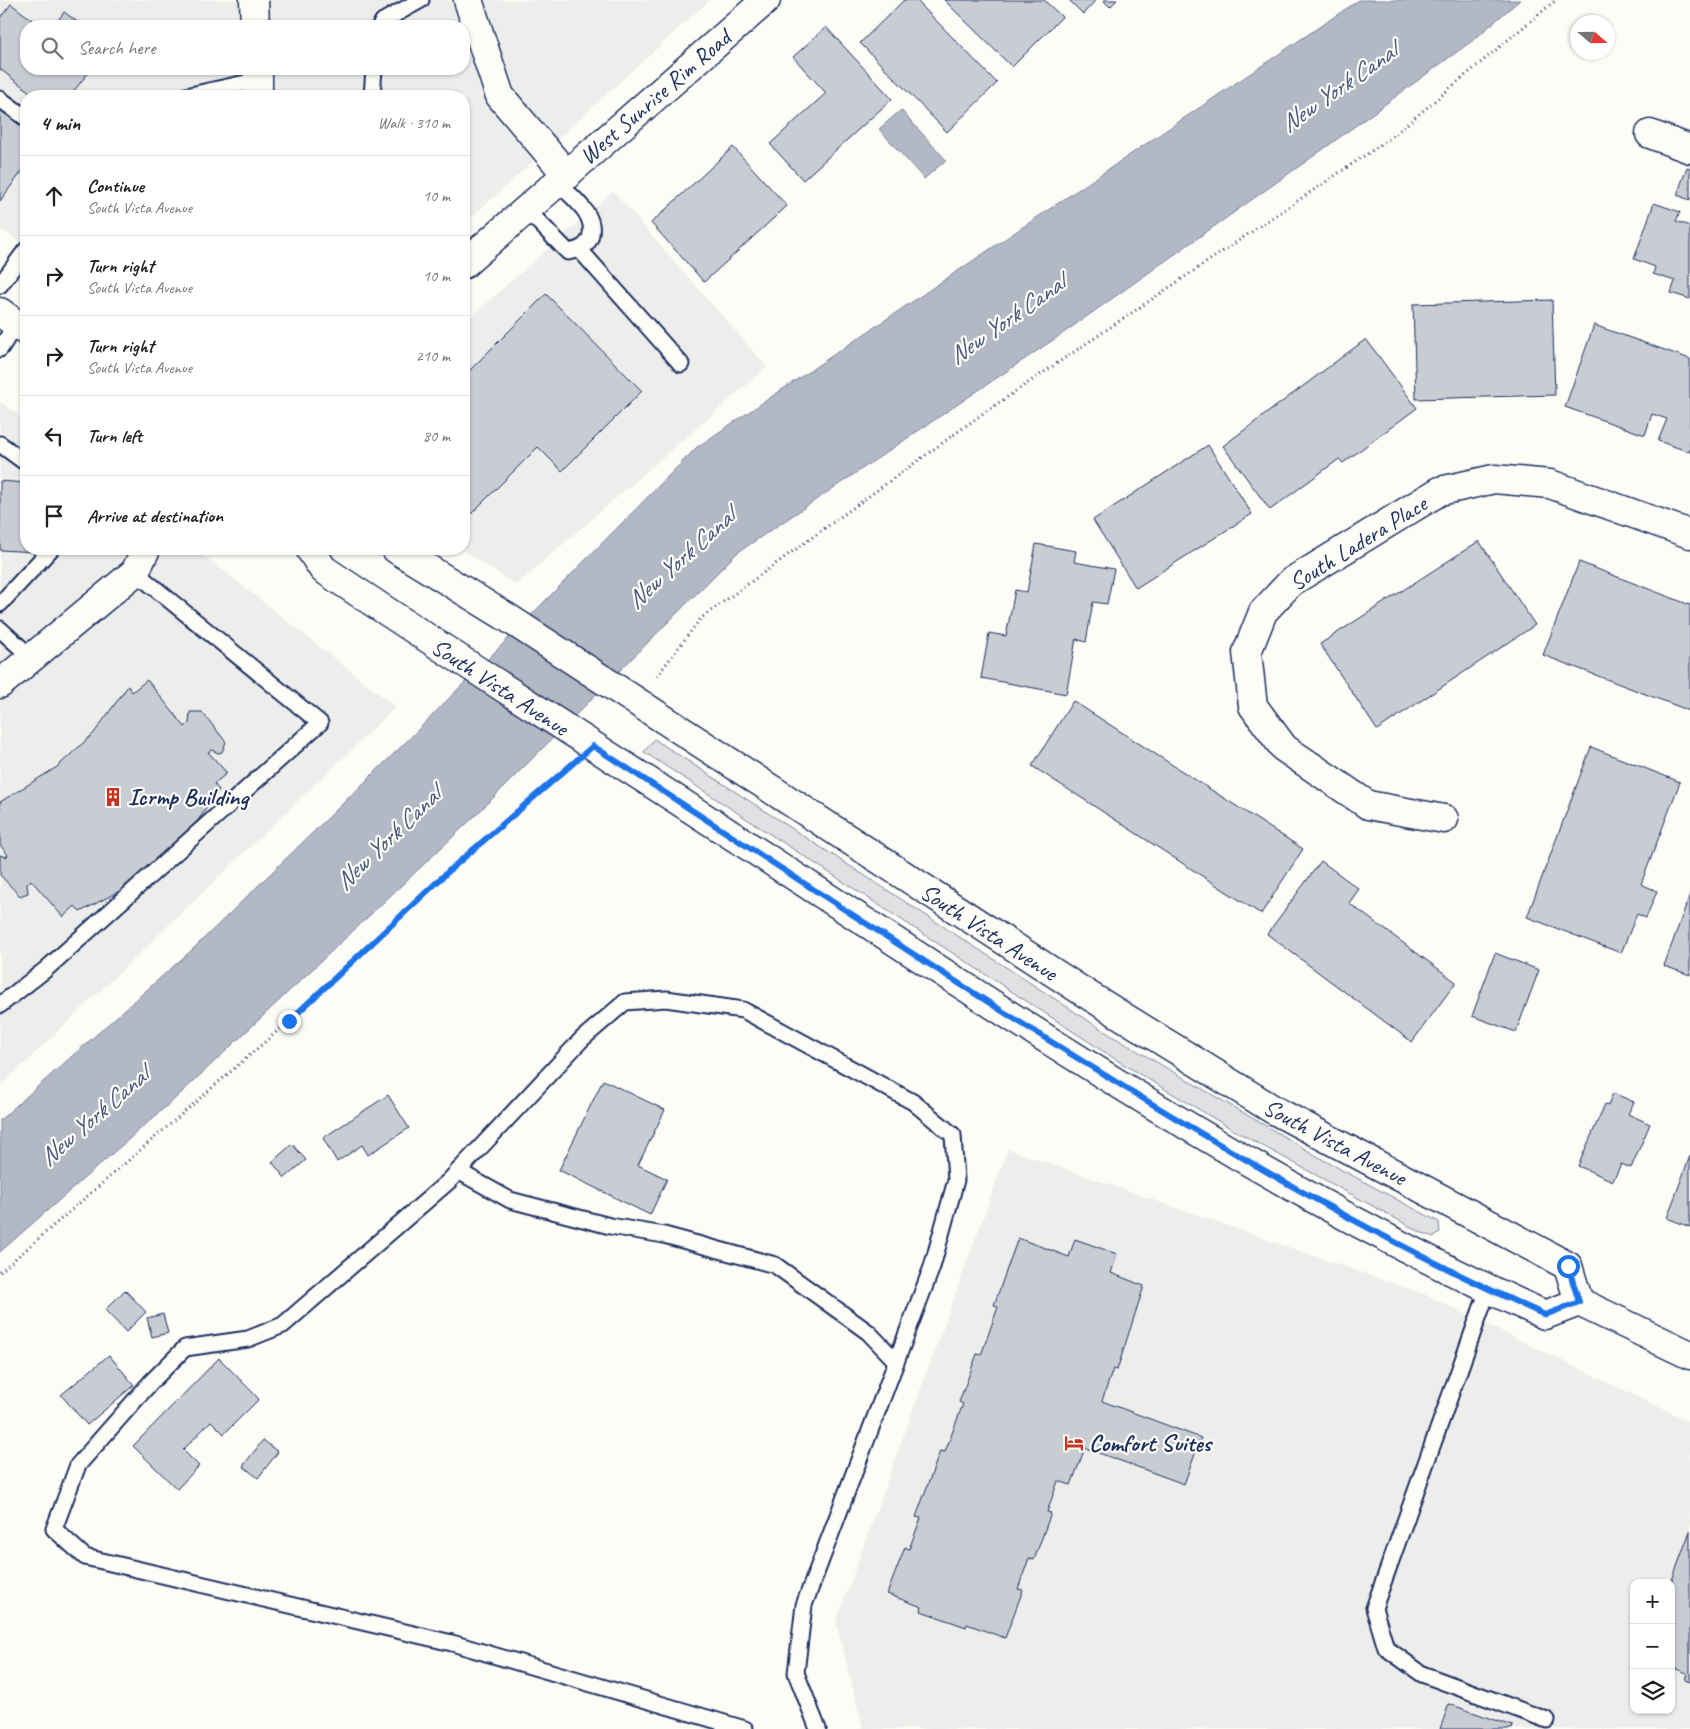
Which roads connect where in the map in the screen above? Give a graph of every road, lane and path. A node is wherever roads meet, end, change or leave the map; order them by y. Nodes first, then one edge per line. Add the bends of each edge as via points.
1 (254, 0) edge
2 (420, 0) edge
3 (468, 0) edge
4 (766, 0) edge
5 (1556, 0) edge
6 (255, 20) edge
7 (385, 20) edge
8 (374, 75) edge
9 (258, 82) edge
10 (217, 90) edge
11 (372, 90) edge
12 (0, 100) edge
13 (20, 114) edge
14 (1650, 134) dead end
15 (1690, 149) edge
16 (562, 178) junction
17 (527, 210) junction
18 (580, 250) junction
19 (20, 258) edge
20 (470, 259) edge
21 (0, 285) edge
22 (14, 322) edge
23 (0, 349) edge
24 (681, 364) dead end
25 (0, 444) edge
26 (20, 459) edge
27 (1690, 534) edge
28 (45, 555) edge
29 (314, 555) edge
30 (406, 555) edge
31 (141, 560) edge
32 (0, 604) edge
33 (0, 629) edge
34 (32, 658) junction
35 (0, 684) edge
36 (631, 699) junction
37 (588, 744) junction
38 (1444, 820) dead end
39 (0, 1005) edge
40 (458, 1171) junction
41 (0, 1272) edge
42 (1488, 1290) junction
43 (1579, 1302) junction
44 (1690, 1355) edge
45 (896, 1361) junction
46 (1547, 1720) dead end
47 (745, 1729) edge
48 (818, 1729) edge

1 - 6 main road
2 - 7 lane
3 - 16 main road, West Sunrise Rim Road via 500,96
4 - 16 main road, West Sunrise Rim Road
5 - 36 path via 1389,139 985,412 701,618
8 - 11 lane
9 - 10 lane
12 - 13 lane
14 - 15 main road
16 - 17 main road, West Sunrise Rim Road
16 - 18 lane via 592,222 593,230 588,242
17 - 18 lane via 568,252
17 - 20 main road, West Sunrise Rim Road
18 - 24 lane
19 - 21 lane
22 - 23 lane
25 - 26 lane
27 - 38 main road, South Ladera Place via 1550,484 1494,479 1440,491 1291,582 1263,612 1247,652 1253,706 1284,748 1368,805
28 - 32 lane
29 - 37 main road, South Vista Avenue via 323,569
30 - 36 main road, South Vista Avenue
31 - 34 main road
31 - 39 lane via 320,723 45,970
33 - 34 lane
34 - 35 main road
36 - 43 main road, South Vista Avenue via 1085,993 1274,1110 1568,1266
37 - 41 path via 289,1021
37 - 42 main road, South Vista Avenue via 1165,1114 1382,1237
40 - 45 lane via 510,1200 775,1265 868,1332
40 - 45 lane via 582,1039 625,1002 666,999 743,1010 913,1102 953,1135 956,1180 932,1267
40 - 47 lane via 283,1325 248,1339 186,1348 78,1464 54,1529 86,1557 452,1643
42 - 43 main road, South Vista Avenue via 1545,1315
42 - 46 lane via 1374,1608 1386,1648 1422,1674
43 - 44 main road
45 - 48 lane via 804,1605 796,1674

